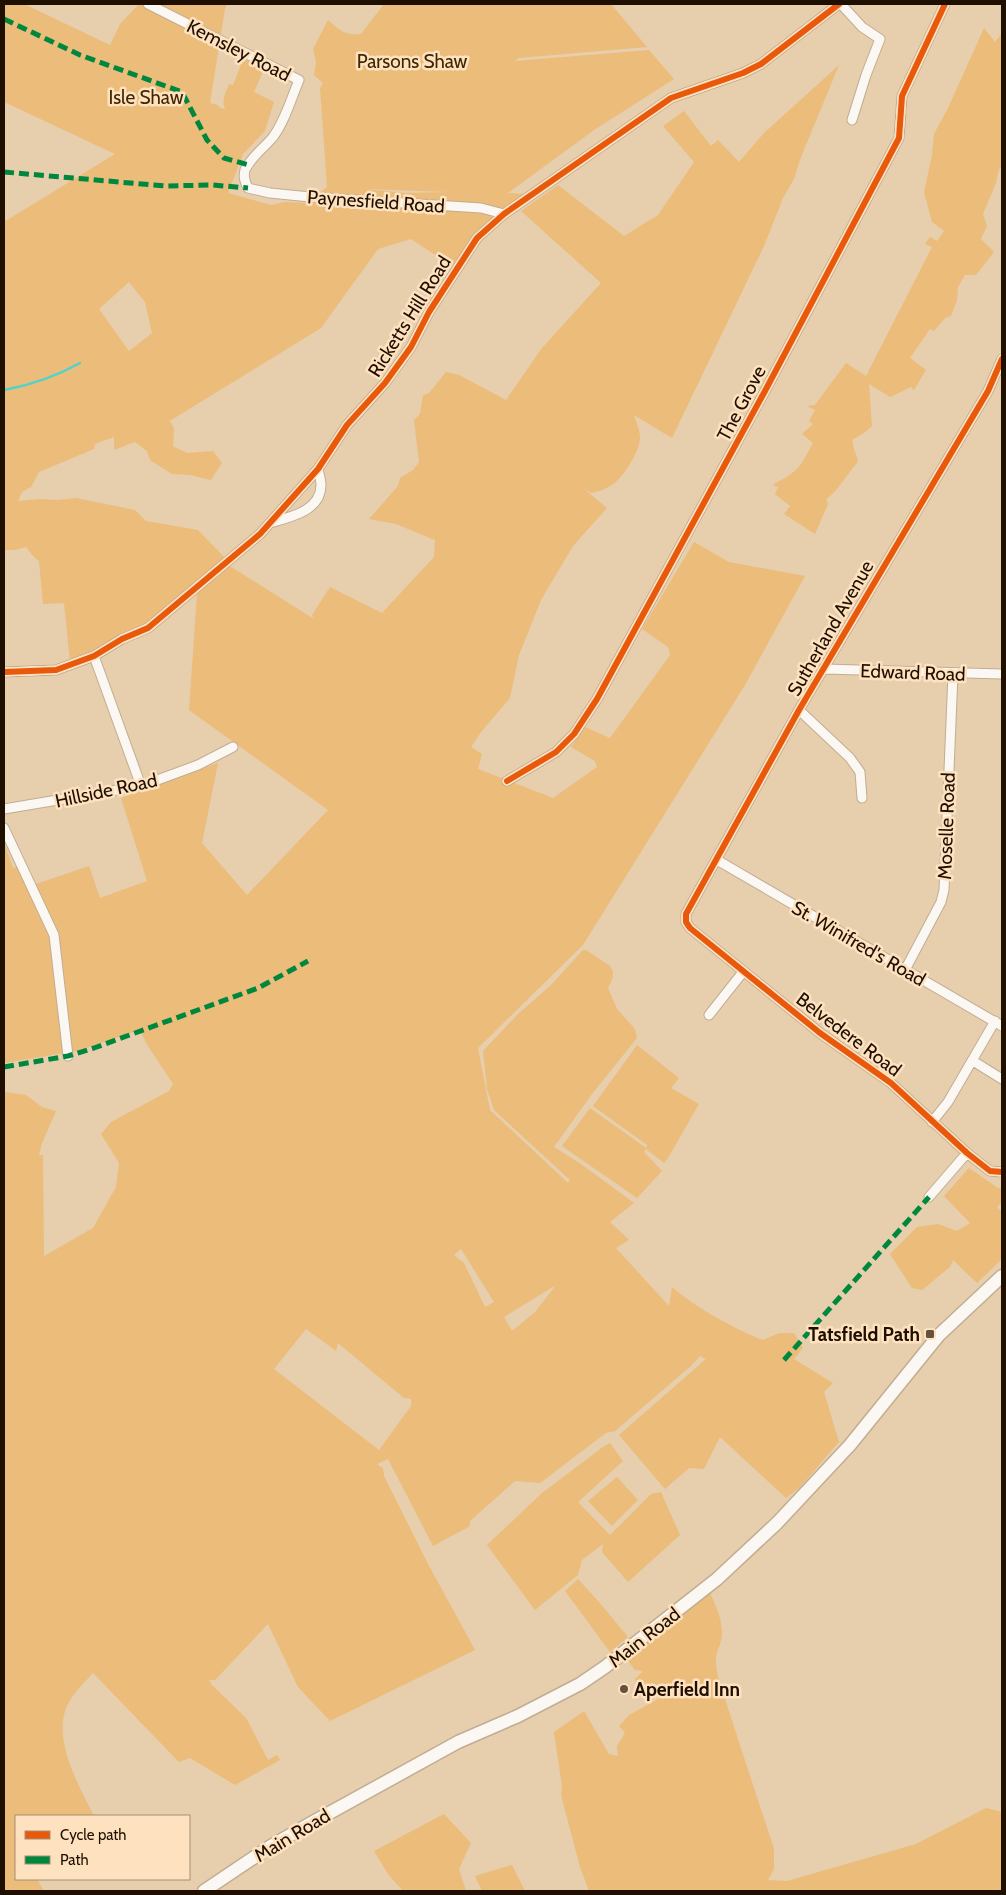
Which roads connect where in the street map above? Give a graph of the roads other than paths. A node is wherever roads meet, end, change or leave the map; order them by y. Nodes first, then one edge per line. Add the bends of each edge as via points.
1 (148, 4) edge
2 (840, 4) edge
3 (944, 4) edge
4 (852, 120) dead end
5 (248, 188) joint
6 (504, 214) junction
7 (1002, 359) edge
8 (318, 469) junction
9 (270, 523) junction
10 (94, 656) junction
11 (824, 670) junction
12 (4, 672) edge
13 (952, 674) junction
14 (1002, 674) edge
15 (799, 710) junction
16 (233, 748) dead end
17 (507, 781) dead end
18 (141, 786) junction
19 (862, 798) dead end
20 (4, 809) edge
21 (4, 828) edge
22 (717, 860) junction
23 (686, 914) joint
24 (905, 970) junction
25 (743, 972) junction
26 (709, 1015) dead end
27 (999, 1024) edge
28 (68, 1056) dead end
29 (973, 1061) junction
30 (1002, 1079) edge
31 (932, 1122) junction
32 (966, 1153) junction
33 (1002, 1172) edge
34 (929, 1196) dead end
35 (1002, 1276) edge
36 (204, 1891) edge

1 - 5 street, Kemsley Road via 299,80 273,137 245,170 244,180
2 - 4 street via 862,27 880,38
2 - 6 street, Ricketts Hill Road via 761,64 671,98
3 - 17 street, The Grove via 902,96 899,138 770,383 597,699 574,734 556,752
5 - 6 street, Paynesfield Road via 310,197 482,208
6 - 8 street, Ricketts Hill Road via 477,238 386,384 347,425
7 - 11 street, Sutherland Avenue via 988,391
8 - 9 street, Ricketts Hill Road
8 - 9 street via 322,486 317,500 304,512
9 - 10 street, Ricketts Hill Road via 148,628
10 - 12 street, Ricketts Hill Road via 56,670
10 - 18 street
11 - 13 street, Edward Road
11 - 15 street, Sutherland Avenue
13 - 14 street, Edward Road
13 - 24 street, Moselle Road via 944,890 941,902
15 - 19 street via 850,758 860,772
15 - 22 street, Sutherland Avenue
16 - 18 street, Hillside Road via 198,766
18 - 20 street, Hillside Road
21 - 28 street via 54,935
22 - 23 street, Sutherland Avenue
22 - 24 street, St. Winifred's Road
23 - 25 street, Belvedere Road via 690,928
24 - 27 street, St. Winifred's Road
25 - 26 street
25 - 31 street, Belvedere Road via 891,1083
27 - 29 street
29 - 30 street
29 - 31 street
31 - 32 street, Belvedere Road
32 - 33 street, Belvedere Road via 990,1171
32 - 34 street
35 - 36 main road, Main Road via 940,1335 850,1446 777,1523 713,1582 606,1668 518,1716 458,1742 328,1813

